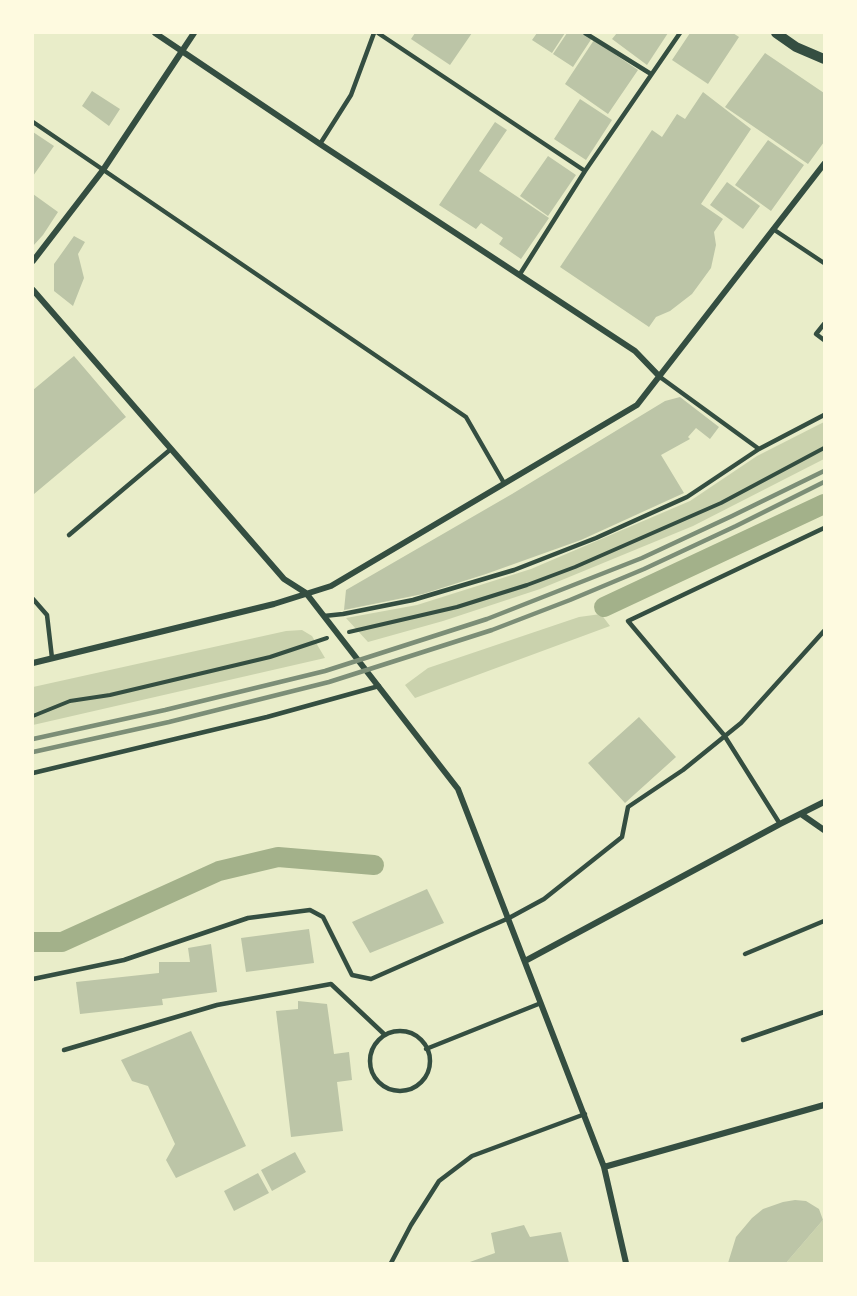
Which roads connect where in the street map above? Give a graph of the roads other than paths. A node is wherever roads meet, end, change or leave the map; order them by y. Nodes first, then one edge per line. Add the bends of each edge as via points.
1 (155, 33) edge
2 (194, 33) edge
3 (376, 33) edge
4 (585, 33) edge
5 (680, 33) edge
6 (776, 33) edge
7 (183, 51) junction
8 (824, 59) edge
9 (651, 74) junction
10 (33, 122) edge
11 (320, 144) junction
12 (824, 164) edge
13 (103, 170) junction
14 (585, 171) junction
15 (773, 229) junction
16 (33, 261) edge
17 (824, 263) edge
18 (520, 274) junction
19 (33, 290) edge
20 (824, 324) edge
21 (824, 340) edge
22 (660, 376) junction
23 (824, 415) edge
24 (759, 448) junction
25 (171, 449) junction
26 (504, 483) junction
27 (824, 528) edge
28 (69, 535) dead end
29 (306, 593) junction
30 (33, 599) edge
31 (324, 616) junction
32 (824, 631) edge
33 (52, 658) junction
34 (33, 663) edge
35 (379, 686) junction
36 (724, 735) junction
37 (33, 773) edge
38 (824, 802) edge
39 (801, 814) junction
40 (780, 824) junction
41 (824, 830) edge
42 (509, 918) junction
43 (824, 921) edge
44 (745, 954) dead end
45 (525, 961) junction
46 (33, 979) edge
47 (541, 1003) junction
48 (824, 1012) edge
49 (384, 1034) junction
50 (743, 1040) dead end
51 (426, 1049) junction
52 (64, 1050) dead end
53 (824, 1105) edge
54 (585, 1114) junction
55 (604, 1167) junction
56 (391, 1263) edge
57 (627, 1263) edge

1 - 7 street
2 - 7 street
3 - 11 lane via 351,95
3 - 14 lane
4 - 9 lane
5 - 9 lane
6 - 8 street
7 - 11 street
7 - 13 street
9 - 14 lane
10 - 13 lane
11 - 18 street
12 - 15 street
13 - 16 street
13 - 26 lane via 466,417
14 - 18 lane
15 - 17 lane
15 - 22 street
18 - 22 street via 635,351
19 - 25 street
20 - 21 lane via 816,334
22 - 24 lane
22 - 26 street via 637,405
23 - 24 lane
24 - 31 lane via 687,497 514,570 413,600
25 - 28 lane
25 - 29 street via 284,579
26 - 29 street via 331,586
27 - 36 lane via 628,621
29 - 31 street
29 - 33 street
30 - 33 lane via 47,615
31 - 35 street
32 - 36 lane via 761,703
33 - 34 street
35 - 37 lane
35 - 42 street via 458,789
36 - 40 lane
36 - 42 lane via 683,770 628,807 622,837 544,899
38 - 39 street
39 - 40 street
39 - 41 street
40 - 45 street
42 - 45 street
42 - 46 lane via 371,979 352,975 323,917 310,910 248,918 124,960
43 - 44 lane
45 - 47 street
47 - 51 lane
47 - 54 street
48 - 50 lane
49 - 51 lane via 412,1033
49 - 51 lane via 369,1058 373,1076 389,1090 399,1092 419,1085 430,1068
49 - 52 lane via 332,984 217,1005
53 - 55 street
54 - 55 street
54 - 56 lane via 472,1156 439,1181
55 - 57 street

